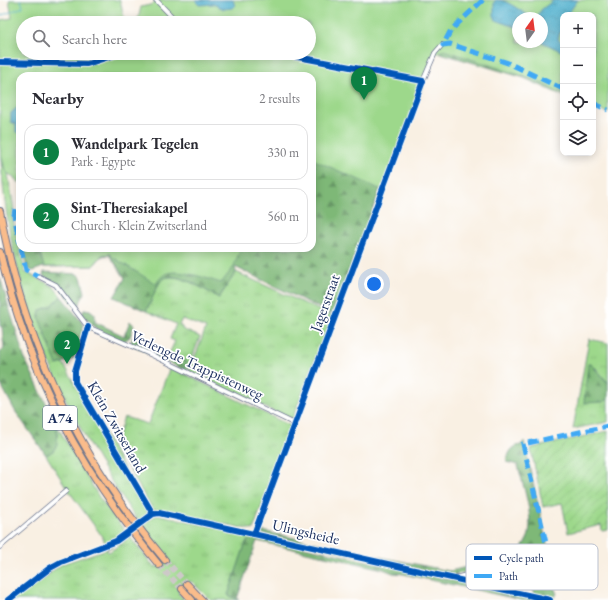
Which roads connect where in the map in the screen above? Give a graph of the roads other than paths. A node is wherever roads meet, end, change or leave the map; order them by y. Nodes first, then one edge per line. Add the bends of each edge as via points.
1 (156, 0) edge
2 (171, 16) edge
3 (442, 45) dead end
4 (313, 60) edge
5 (0, 211) edge
6 (0, 252) edge
7 (38, 276) dead end
8 (88, 327) junction
9 (66, 492) dead end
10 (153, 514) junction
11 (254, 534) junction
12 (0, 547) edge
13 (164, 560) tunnel mouth
14 (159, 565) tunnel mouth
15 (466, 575) edge
16 (454, 578) junction
17 (466, 581) edge
18 (187, 584) tunnel mouth
19 (182, 589) tunnel mouth
20 (506, 590) edge
21 (8, 600) edge
22 (192, 600) edge
23 (202, 600) edge
24 (550, 600) edge

1 - 2 street
3 - 4 street via 435,52 423,81
5 - 13 highway, A74 via 20,300 58,397 80,441 105,482
6 - 14 highway, A74 via 23,333 51,401 72,443 121,517
7 - 8 street via 56,285
8 - 10 street, Klein Zwitserland via 75,371 75,382
8 - 11 street, Verlengde Trappistenweg via 295,424
9 - 12 street
10 - 11 street, Ulingsheide via 159,513
10 - 21 street, bridge via 126,535 106,546 61,562
11 - 16 street, Ulingsheide
15 - 16 street
16 - 17 street, Ulingsheide
18 - 23 highway
19 - 22 highway
20 - 24 street, Ulingsheide

